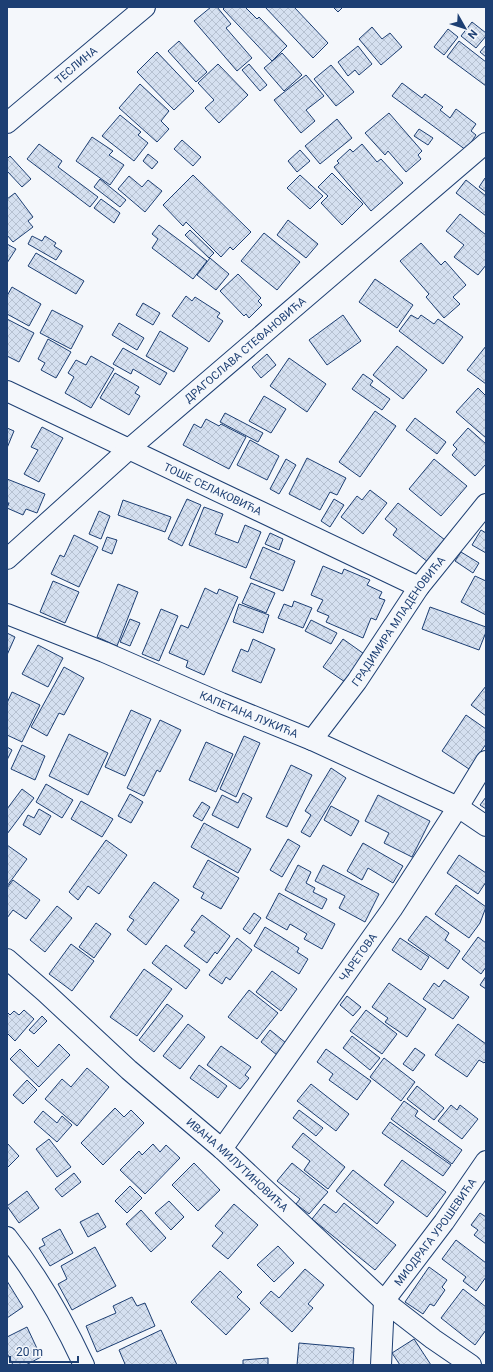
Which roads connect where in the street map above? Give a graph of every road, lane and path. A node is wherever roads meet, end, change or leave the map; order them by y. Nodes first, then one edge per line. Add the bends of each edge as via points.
1 (145, 7) edge
2 (7, 123) edge
3 (486, 143) edge
4 (7, 391) edge
5 (129, 449) junction
6 (486, 504) edge
7 (7, 559) edge
8 (419, 587) junction
9 (7, 614) edge
10 (312, 740) junction
11 (486, 761) edge
12 (458, 807) junction
13 (486, 826) edge
14 (7, 959) edge
15 (222, 1149) junction
16 (486, 1161) edge
17 (7, 1237) edge
18 (384, 1301) junction
19 (84, 1365) edge
20 (381, 1365) edge
21 (472, 1365) edge

1 - 2 street, ТЕСЛИНА
3 - 5 street, ДРАГОСЛАВА СТЕФАНОВИЋА
4 - 5 street, ТОШЕ СЕЛАКОВИЋА
5 - 7 street, ДРАГОСЛАВА СТЕФАНОВИЋА
5 - 8 street, ТОШЕ СЕЛАКОВИЋА
6 - 8 street, ГРАДИМИРА МЛАДЕНОВИЋА
8 - 10 street, ГРАДИМИРА МЛАДЕНОВИЋА via 356,681
9 - 10 street, КАПЕТАНА ЛУКИЋА
10 - 12 street, КАПЕТАНА ЛУКИЋА
11 - 12 street, ЧАРЕТОВА
12 - 13 street, КАПЕТАНА ЛУКИЋА
12 - 15 street, ЧАРЕТОВА via 392,909
14 - 15 street, ИВАНА МИЛУТИНОВИЋА via 129,1070
15 - 18 street, ИВАНА МИЛУТИНОВИЋА
16 - 18 street, МИОДРАГА УРОШЕВИЋА
17 - 19 street via 25,1259 58,1313
18 - 20 street
18 - 21 street, ИВАНА МИЛУТИНОВИЋА

